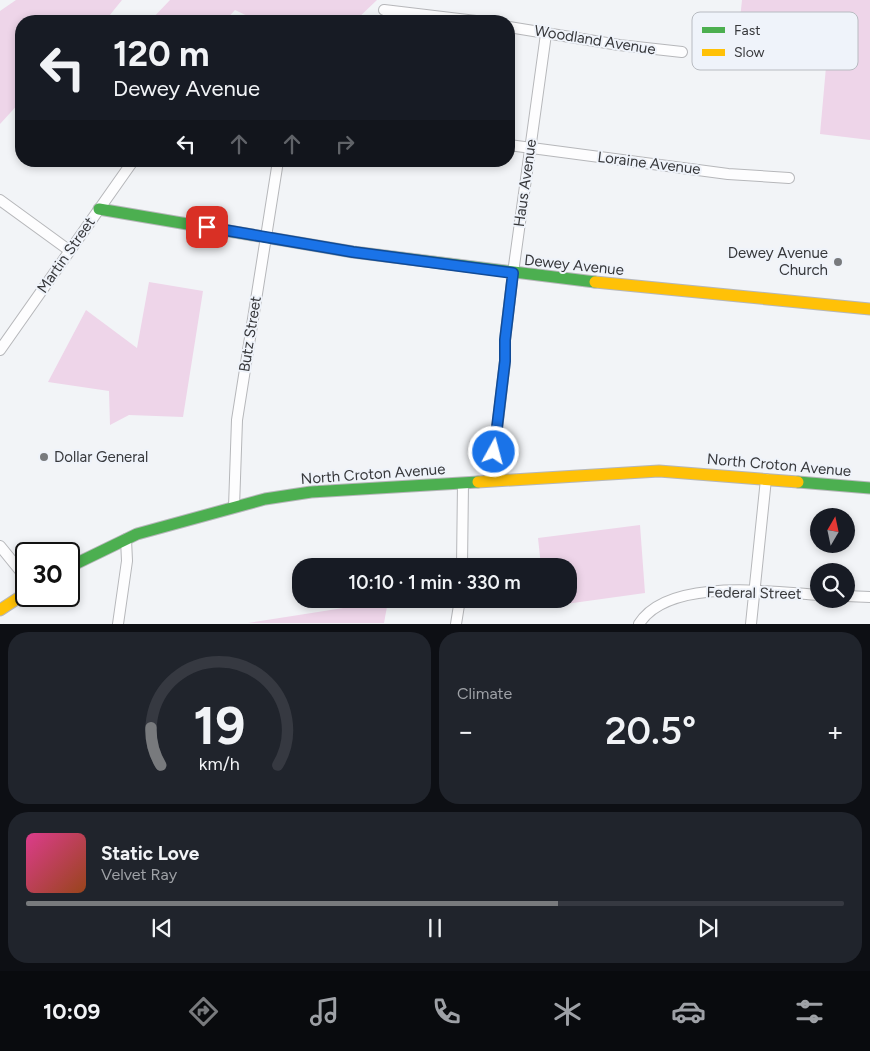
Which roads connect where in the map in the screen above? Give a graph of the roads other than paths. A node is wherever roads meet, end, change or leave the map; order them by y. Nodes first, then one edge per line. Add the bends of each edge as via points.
1 (384, 10) dead end
2 (426, 15) edge
3 (515, 28) edge
4 (546, 34) junction
5 (682, 52) dead end
6 (515, 146) edge
7 (529, 148) junction
8 (129, 167) edge
9 (277, 167) edge
10 (789, 178) dead end
11 (0, 200) edge
12 (99, 210) junction
13 (265, 237) junction
14 (70, 251) junction
15 (513, 273) junction
16 (870, 309) edge
17 (0, 350) edge
18 (766, 479) junction
19 (491, 481) junction
20 (463, 483) junction
21 (870, 488) edge
22 (234, 507) junction
23 (126, 539) junction
24 (0, 546) edge
25 (462, 558) edge
26 (80, 562) edge
27 (15, 564) edge
28 (756, 590) junction
29 (810, 594) edge
30 (855, 596) edge
31 (870, 597) edge
32 (15, 600) edge
33 (459, 608) edge
34 (0, 610) edge
35 (118, 624) edge
36 (456, 624) edge
37 (640, 624) edge
38 (752, 624) edge

1 - 2 street
3 - 4 street, Woodland Avenue
4 - 5 street, Woodland Avenue
4 - 7 street, Haus Avenue
6 - 7 street, Loraine Avenue
7 - 10 street, Loraine Avenue via 728,174
7 - 15 street, Haus Avenue
8 - 12 street, Martin Street
9 - 13 street, Butz Street
11 - 14 street
12 - 13 main road, Dewey Avenue
12 - 14 street, Martin Street
13 - 15 main road, Dewey Avenue
13 - 22 street, Butz Street via 237,420
14 - 17 street, Martin Street
15 - 16 main road, Dewey Avenue
15 - 19 street, Haus Avenue
18 - 19 main road, North Croton Avenue via 659,471
18 - 21 main road, North Croton Avenue
18 - 28 street
19 - 20 main road, North Croton Avenue
20 - 22 main road, North Croton Avenue via 310,492
20 - 25 street
22 - 23 main road, North Croton Avenue
23 - 26 main road, North Croton Avenue
23 - 35 street via 127,560
24 - 27 street
28 - 29 street, Federal Street
28 - 37 street, Federal Street via 678,596 650,611
28 - 38 street
30 - 31 street
32 - 34 main road
33 - 36 street

